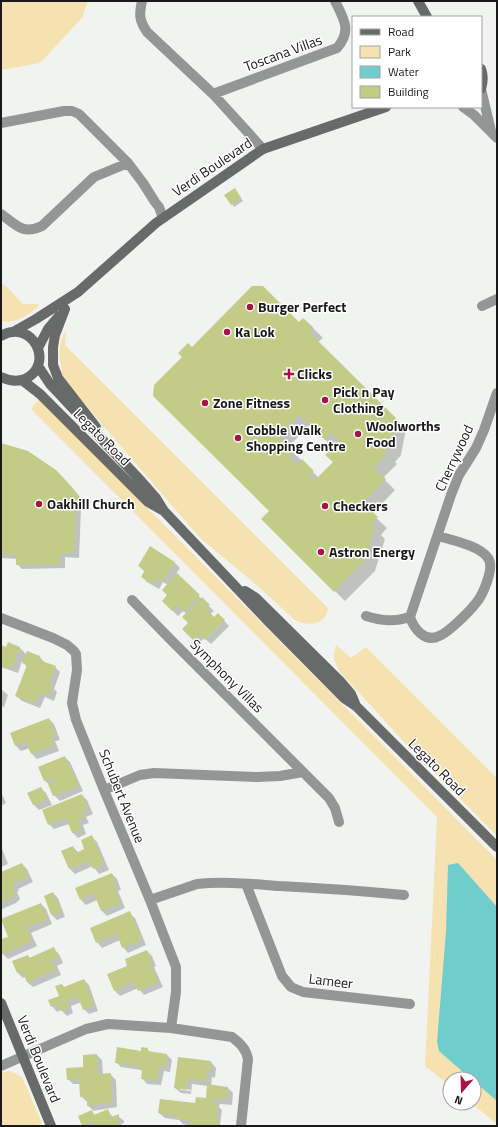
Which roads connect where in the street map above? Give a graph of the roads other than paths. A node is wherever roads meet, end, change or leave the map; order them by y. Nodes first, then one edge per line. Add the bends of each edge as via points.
1 (142, 1) edge
2 (335, 1) edge
3 (418, 1) edge
4 (426, 16) edge
5 (482, 72) edge
6 (482, 86) edge
7 (482, 93) edge
8 (213, 94) junction
9 (383, 108) edge
10 (464, 108) edge
11 (1, 123) edge
12 (494, 135) edge
13 (263, 149) junction
14 (128, 163) junction
15 (159, 207) junction
16 (175, 209) junction
17 (1, 214) edge
18 (163, 218) junction
19 (78, 292) junction
20 (497, 299) edge
21 (482, 306) dead end
22 (65, 309) junction
23 (5, 333) edge
24 (38, 348) junction
25 (38, 366) junction
26 (1, 377) edge
27 (18, 381) junction
28 (1, 386) edge
29 (497, 393) edge
30 (100, 436) junction
31 (164, 512) junction
32 (438, 536) junction
33 (132, 600) dead end
34 (366, 616) dead end
35 (410, 617) junction
36 (1, 618) edge
37 (303, 772) junction
38 (104, 790) junction
39 (339, 822) dead end
40 (497, 847) edge
41 (246, 884) junction
42 (404, 895) dead end
43 (150, 900) junction
44 (1, 1003) edge
45 (410, 1004) dead end
46 (171, 1028) junction
47 (23, 1057) junction
48 (1, 1066) edge
49 (51, 1126) edge
50 (241, 1126) edge

1 - 8 street via 139,14 147,32
2 - 8 street, Toscana Villas via 343,16 346,34 337,48
3 - 4 street
5 - 6 street
7 - 12 street
8 - 13 street
9 - 13 street, Verdi Boulevard
10 - 12 street
11 - 14 street via 72,111 79,114
13 - 16 street, Verdi Boulevard
14 - 15 street
14 - 17 street via 94,177 42,226 35,229 20,229
15 - 16 street
15 - 18 street
16 - 18 street, Verdi Boulevard
18 - 19 street, Verdi Boulevard
19 - 22 street, Verdi Boulevard
19 - 23 street, Verdi Boulevard via 36,320
20 - 21 street
22 - 24 street, Verdi Boulevard via 48,329
22 - 30 street via 55,334 53,365 58,378 96,425
23 - 24 street via 20,332 27,335
24 - 25 street
25 - 27 street via 29,377
25 - 30 street, Legato Road via 50,384
26 - 27 street
27 - 28 street
27 - 31 street, Legato Road via 40,394 148,502
29 - 32 street, Cherrywood via 476,448 451,495
30 - 31 street, Legato Road via 156,498
31 - 40 street, Legato Road via 344,698 356,706
32 - 35 street, Cherrywood
32 - 35 street via 484,552 490,559 492,565 482,595 440,636 433,638 418,633
33 - 37 street, Symphony Villas
34 - 35 street via 382,621
36 - 38 street, Schubert Avenue via 53,638 74,651 77,662 72,703 76,720
37 - 38 street via 257,777 154,773 140,775
37 - 39 street, Symphony Villas via 329,798
38 - 43 street, Schubert Avenue
41 - 42 street
41 - 43 street via 197,884
41 - 45 street, Lameer via 282,976 291,987 303,992
43 - 46 street, Schubert Avenue via 176,967 176,992
44 - 47 street, Verdi Boulevard
46 - 47 street via 108,1024 86,1029
46 - 50 street via 232,1037 246,1051 248,1059
47 - 48 street
47 - 49 street, Verdi Boulevard

